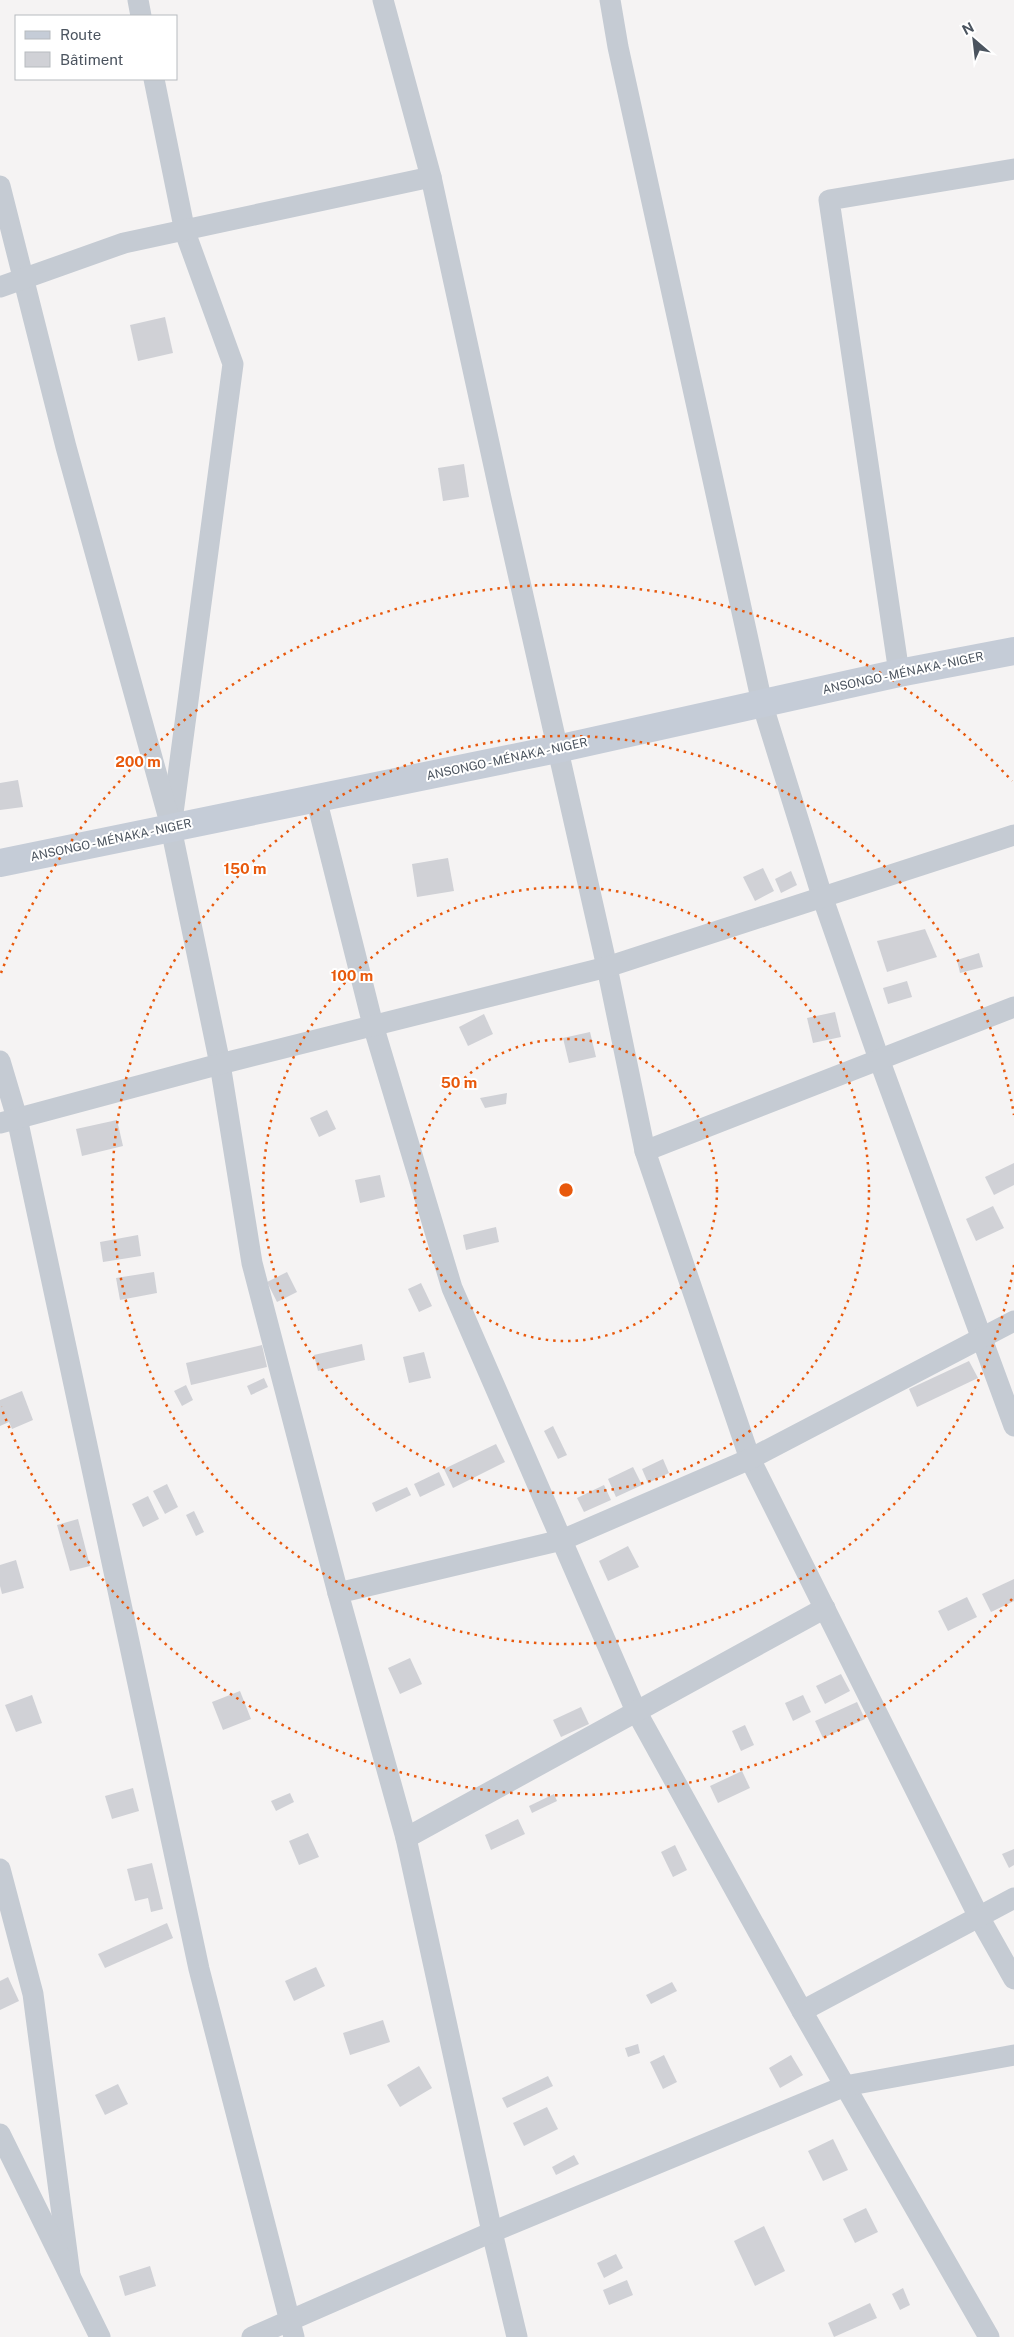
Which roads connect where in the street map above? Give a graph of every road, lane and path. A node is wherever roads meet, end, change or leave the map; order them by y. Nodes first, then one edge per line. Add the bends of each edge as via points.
1 (138, 0) edge
2 (383, 0) edge
3 (610, 0) edge
4 (142, 15) edge
5 (154, 80) edge
6 (1014, 169) edge
7 (431, 177) junction
8 (0, 186) edge
9 (185, 232) junction
10 (23, 277) junction
11 (0, 287) edge
12 (1014, 651) edge
13 (899, 673) junction
14 (762, 704) junction
15 (558, 749) junction
16 (316, 798) junction
17 (172, 828) junction
18 (1014, 835) edge
19 (0, 863) edge
20 (822, 896) junction
21 (607, 967) junction
22 (1014, 1007) edge
23 (374, 1025) junction
24 (879, 1059) junction
25 (0, 1061) edge
26 (220, 1064) junction
27 (8, 1120) edge
28 (645, 1151) junction
29 (1014, 1321) edge
30 (981, 1337) junction
31 (1014, 1426) edge
32 (750, 1459) junction
33 (562, 1540) junction
34 (338, 1593) junction
35 (824, 1608) junction
36 (636, 1711) junction
37 (406, 1838) junction
38 (0, 1869) edge
39 (1014, 1898) edge
40 (979, 1917) junction
41 (1014, 1980) edge
42 (802, 2011) junction
43 (1014, 2054) edge
44 (845, 2086) junction
45 (0, 2134) edge
46 (492, 2232) junction
47 (70, 2275) junction
48 (292, 2328) edge
49 (100, 2337) edge
50 (252, 2337) edge
51 (517, 2337) edge
52 (989, 2337) edge

1 - 4 street
2 - 7 street
3 - 14 street
5 - 9 street
6 - 13 street via 829,200
7 - 9 street
7 - 15 street
8 - 10 street
9 - 10 street via 124,244
9 - 17 street via 233,364
10 - 11 street
10 - 17 street via 66,447
12 - 13 main road, ANSONGO - MÉNAKA - NIGER
13 - 14 main road, ANSONGO - MÉNAKA - NIGER
14 - 15 main road, ANSONGO - MÉNAKA - NIGER
14 - 20 street
15 - 16 main road, ANSONGO - MÉNAKA - NIGER
15 - 21 street
16 - 17 main road, ANSONGO - MÉNAKA - NIGER
16 - 23 street
17 - 19 main road, ANSONGO - MÉNAKA - NIGER
17 - 26 street
18 - 20 street
20 - 21 street
20 - 24 street
21 - 23 street
21 - 28 street
22 - 24 street
23 - 26 street
23 - 33 street via 452,1288
24 - 28 street
24 - 30 street
25 - 27 street
26 - 27 street
26 - 34 street via 252,1263
27 - 48 street via 199,1969
28 - 32 street
29 - 30 street
30 - 31 street
30 - 32 street
32 - 33 street
32 - 35 street
33 - 34 street
33 - 36 street
34 - 37 street
35 - 36 street
35 - 40 street
36 - 37 street
36 - 42 street
37 - 46 street
38 - 47 street via 33,1994
39 - 40 street
40 - 41 street
40 - 42 street
42 - 44 street
43 - 44 street
44 - 46 street
44 - 52 street
45 - 47 street
46 - 48 street
46 - 51 street
47 - 49 street
48 - 50 street

